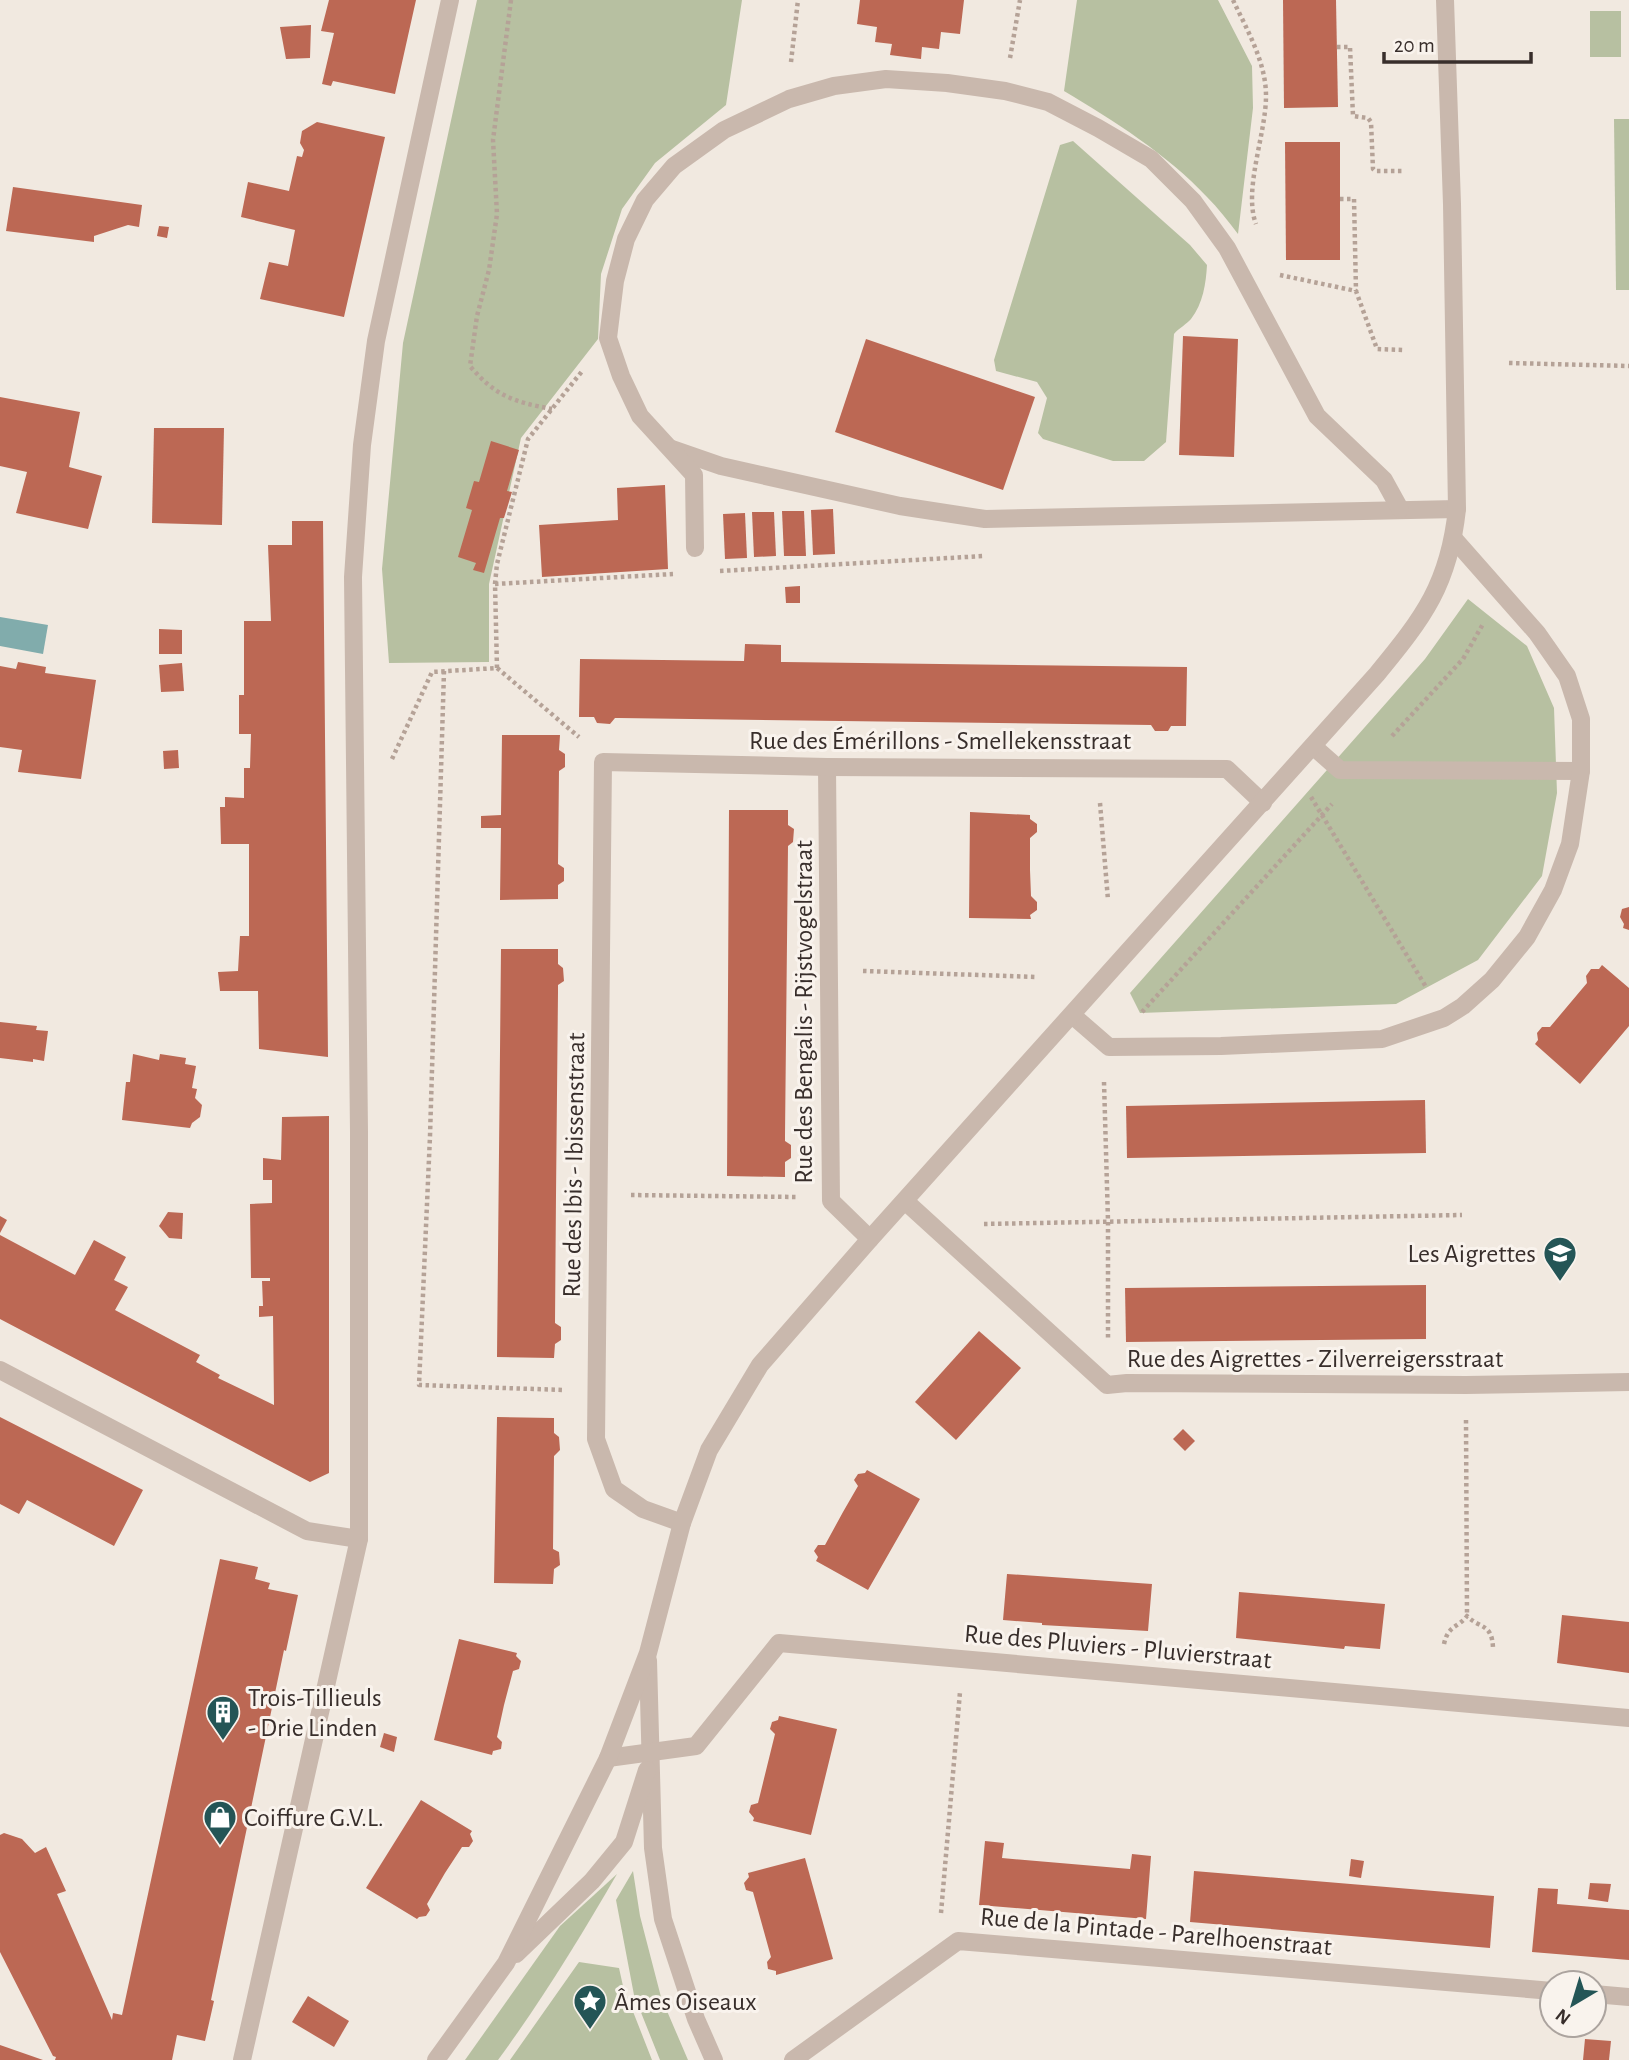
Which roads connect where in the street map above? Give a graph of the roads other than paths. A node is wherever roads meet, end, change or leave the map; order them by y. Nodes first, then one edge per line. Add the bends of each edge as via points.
1 (450, 0) edge
2 (1445, 0) edge
3 (669, 447) junction
4 (1400, 509) junction
5 (1457, 509) junction
6 (1454, 539) junction
7 (695, 548) dead end
8 (1314, 747) junction
9 (603, 762) joint
10 (827, 766) junction
11 (1581, 771) junction
12 (1263, 803) junction
13 (1072, 1015) junction
14 (905, 1201) junction
15 (870, 1239) junction
16 (0, 1370) edge
17 (1629, 1382) edge
18 (682, 1523) junction
19 (359, 1539) junction
20 (648, 1653) junction
21 (1629, 1718) edge
22 (652, 1754) junction
23 (608, 1758) junction
24 (506, 1963) junction
25 (1538, 1989) edge
26 (1608, 1995) edge
27 (1629, 1997) edge
28 (242, 2060) edge
29 (436, 2060) edge
30 (714, 2060) edge
31 (793, 2060) edge

1 - 19 street via 376,341 362,446 353,577
2 - 5 street
3 - 4 street via 722,466 900,506 985,519
3 - 4 street via 640,415 608,338 617,271 645,200 674,166 724,130 789,99 834,86 886,79 947,83 1048,102 1151,159 1193,201 1227,248 1317,416 1384,480
3 - 7 street via 694,475
4 - 5 street
5 - 6 street
6 - 8 street via 1445,573 1418,625
6 - 11 street via 1537,633 1567,676 1581,719
8 - 11 street via 1340,770
8 - 12 street
9 - 10 street, Rue des Émérillons - Smellekensstraat
9 - 18 street, Rue des Ibis - Ibissenstraat via 596,1439 614,1489 643,1510
10 - 12 street, Rue des Émérillons - Smellekensstraat via 1227,769
10 - 15 street, Rue des Bengalis - Rijstvogelstraat via 831,1201
11 - 13 street via 1570,844 1553,890 1527,937 1492,979 1444,1018 1382,1039 1109,1047
12 - 13 street
13 - 14 street
14 - 15 street
14 - 17 street, Rue des Aigrettes - Zilverreigersstraat via 1107,1385
15 - 18 street via 761,1366 709,1450
16 - 19 street via 306,1531
18 - 20 street
19 - 28 street
20 - 22 street
20 - 23 street
21 - 22 street, Rue des Pluviers - Pluvierstraat via 779,1643 696,1746
22 - 23 street
22 - 24 street via 624,1842 592,1881
22 - 30 street via 653,1849 663,1919
23 - 24 street
24 - 29 street
25 - 31 street, Rue de la Pintade - Parelhoenstraat via 958,1941
26 - 27 street

